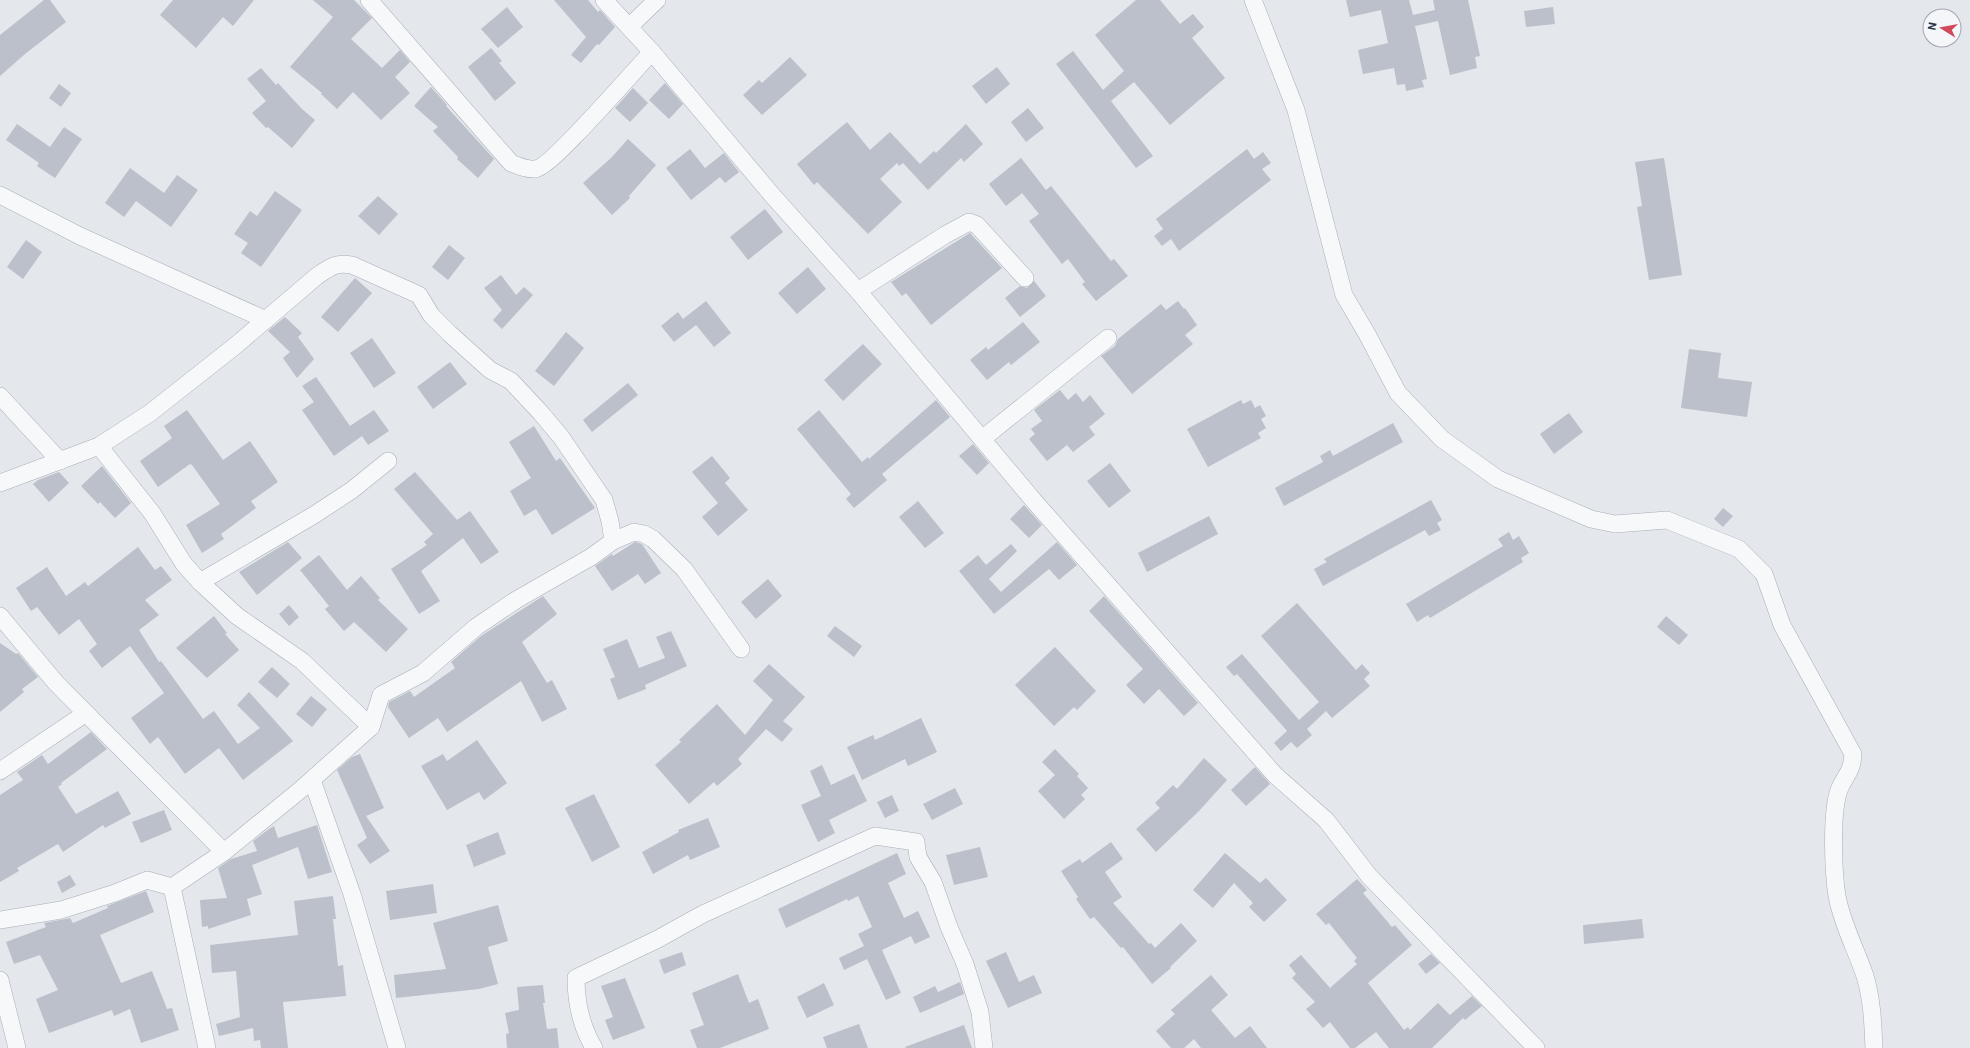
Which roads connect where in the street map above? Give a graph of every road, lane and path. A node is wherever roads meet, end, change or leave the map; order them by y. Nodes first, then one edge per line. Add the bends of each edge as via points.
1 (369, 0) edge
2 (604, 0) edge
3 (657, 0) edge
4 (1253, 0) edge
5 (630, 26) junction
6 (652, 52) junction
7 (0, 195) edge
8 (1025, 278) dead end
9 (858, 291) junction
10 (266, 320) junction
11 (1108, 338) dead end
12 (0, 396) edge
13 (982, 439) junction
14 (99, 446) junction
15 (60, 461) junction
16 (388, 461) dead end
17 (0, 483) edge
18 (613, 541) junction
19 (200, 582) junction
20 (0, 616) edge
21 (741, 649) dead end
22 (86, 713) junction
23 (371, 727) junction
24 (0, 771) edge
25 (312, 780) junction
26 (224, 852) junction
27 (172, 887) junction
28 (0, 920) edge
29 (0, 980) edge
30 (17, 1048) edge
31 (207, 1048) edge
32 (397, 1048) edge
33 (594, 1048) edge
34 (984, 1048) edge
35 (1536, 1048) edge
36 (1874, 1048) edge

1 - 6 street via 511,163 535,170 545,165 563,148
2 - 5 street
3 - 5 street
4 - 36 street via 1296,110 1344,295 1398,393 1442,439 1498,479 1591,519 1615,524 1667,520 1739,549 1764,574 1782,625 1853,754 1851,770 1839,790 1834,824 1836,889 1846,929 1869,993
5 - 6 street
6 - 9 street via 772,195
7 - 10 street via 80,236
8 - 9 street via 977,224 969,222
9 - 13 street
10 - 14 street via 150,413
10 - 18 street via 317,276 329,267 341,263 352,265 419,295 436,320 490,370 511,381 556,432 604,500
11 - 13 street
12 - 15 street
13 - 35 street via 1275,774 1326,820 1369,876
14 - 15 street
14 - 19 street via 152,513 184,564
15 - 17 street
16 - 19 street via 352,490 314,515
18 - 21 street via 634,532 653,539 684,569
18 - 23 street via 597,554 516,600 476,627 423,673 381,695
19 - 23 street via 237,616 302,661
20 - 22 street via 56,683
22 - 24 street
22 - 26 street
23 - 25 street
25 - 26 street
25 - 32 street via 352,894
26 - 27 street
27 - 28 street via 147,880 61,910
27 - 31 street
29 - 30 street
33 - 34 street via 584,1029 576,998 576,978 656,940 703,914 874,836 916,842 918,857 934,882 965,964 980,1012

